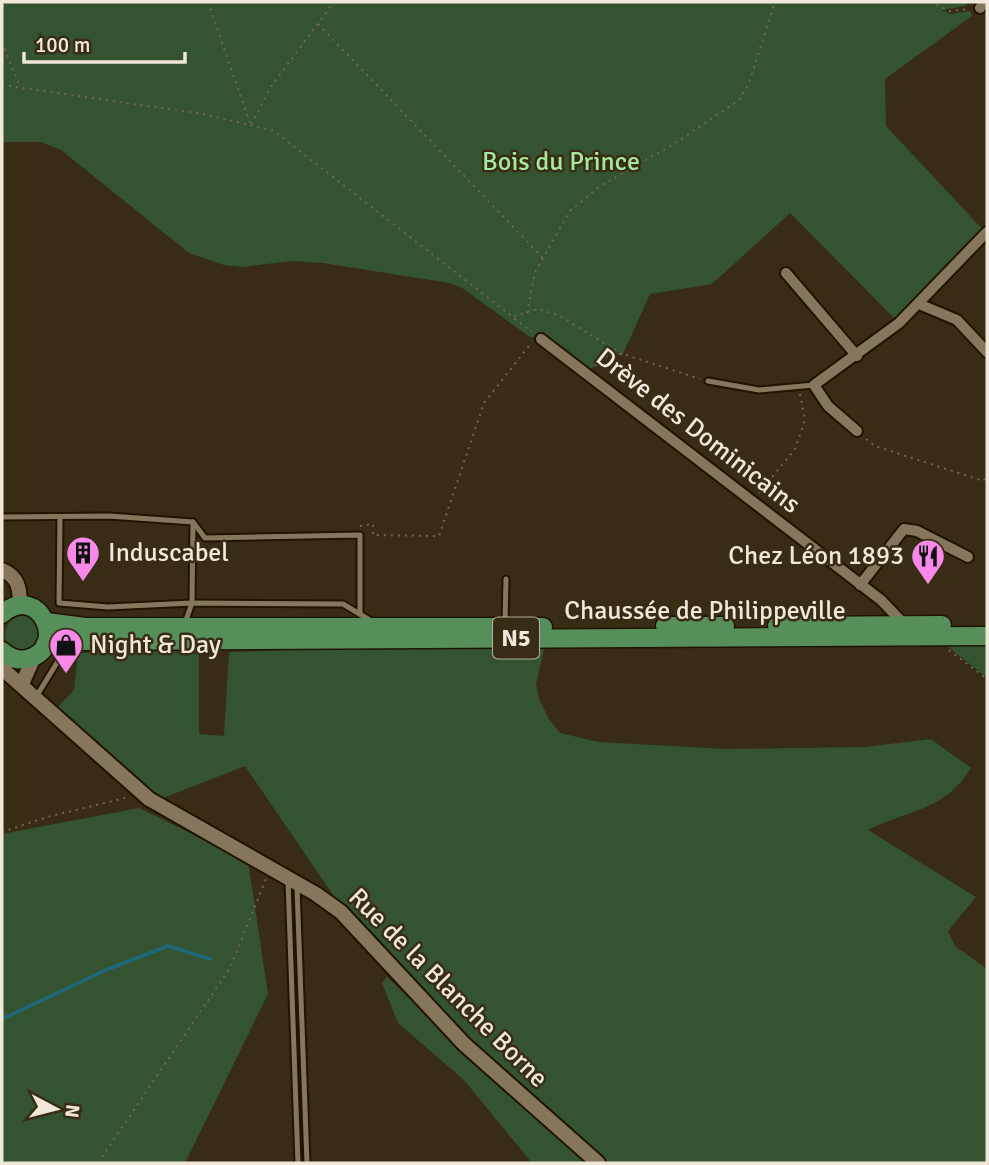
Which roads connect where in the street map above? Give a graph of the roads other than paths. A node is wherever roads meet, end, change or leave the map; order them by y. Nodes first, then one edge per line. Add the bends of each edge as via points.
1 (987, 232) edge
2 (786, 273) dead end
3 (919, 304) junction
4 (541, 339) dead end
5 (987, 352) edge
6 (857, 356) junction
7 (708, 381) road end
8 (814, 385) junction
9 (857, 431) road end
10 (2, 517) edge
11 (60, 517) junction
12 (193, 522) junction
13 (968, 557) dead end
14 (2, 570) edge
15 (506, 579) dead end
16 (860, 584) junction
17 (192, 603) junction
18 (20, 605) junction
19 (360, 613) junction
20 (2, 614) edge
21 (47, 622) junction
22 (904, 624) junction
23 (987, 624) edge
24 (505, 626) junction
25 (378, 627) junction
26 (183, 628) junction
27 (987, 636) edge
28 (2, 652) edge
29 (49, 652) junction
30 (2, 664) edge
31 (22, 684) junction
32 (36, 697) junction
33 (293, 880) junction
34 (298, 1163) edge
35 (307, 1163) edge
36 (597, 1163) edge

1 - 3 street
2 - 6 street
3 - 5 street via 957,320
3 - 6 street
4 - 16 street, Drève des Dominicains
6 - 8 street
7 - 8 lane via 759,390
8 - 9 street via 828,406
10 - 11 lane
11 - 12 lane
11 - 17 lane via 59,603 108,607
12 - 17 lane
12 - 19 lane via 205,538 360,535
13 - 16 street via 904,529
14 - 18 street via 15,579
15 - 24 lane
16 - 22 street, Drève des Dominicains
17 - 19 lane via 343,604
17 - 26 lane
18 - 20 main road
18 - 21 main road, N5 via 36,610
19 - 25 lane
21 - 26 main road, Chaussée de Philippeville / N5
21 - 29 main road
22 - 23 main road, Chaussée de Philippeville / N5
22 - 24 main road, Chaussée de Philippeville / N5
24 - 25 main road, Chaussée de Philippeville / N5
25 - 26 main road, Chaussée de Philippeville / N5
27 - 29 main road, Chaussée de Philippeville / N5 via 76,640
28 - 29 main road, N5 via 19,660
29 - 31 street
29 - 32 lane
30 - 31 street, Rue de la Blanche Borne via 6,673
31 - 32 street, Rue de la Blanche Borne
32 - 33 street, Rue de la Blanche Borne via 143,793
33 - 34 lane
33 - 35 lane
33 - 36 street, Rue de la Blanche Borne via 341,912 464,1044

